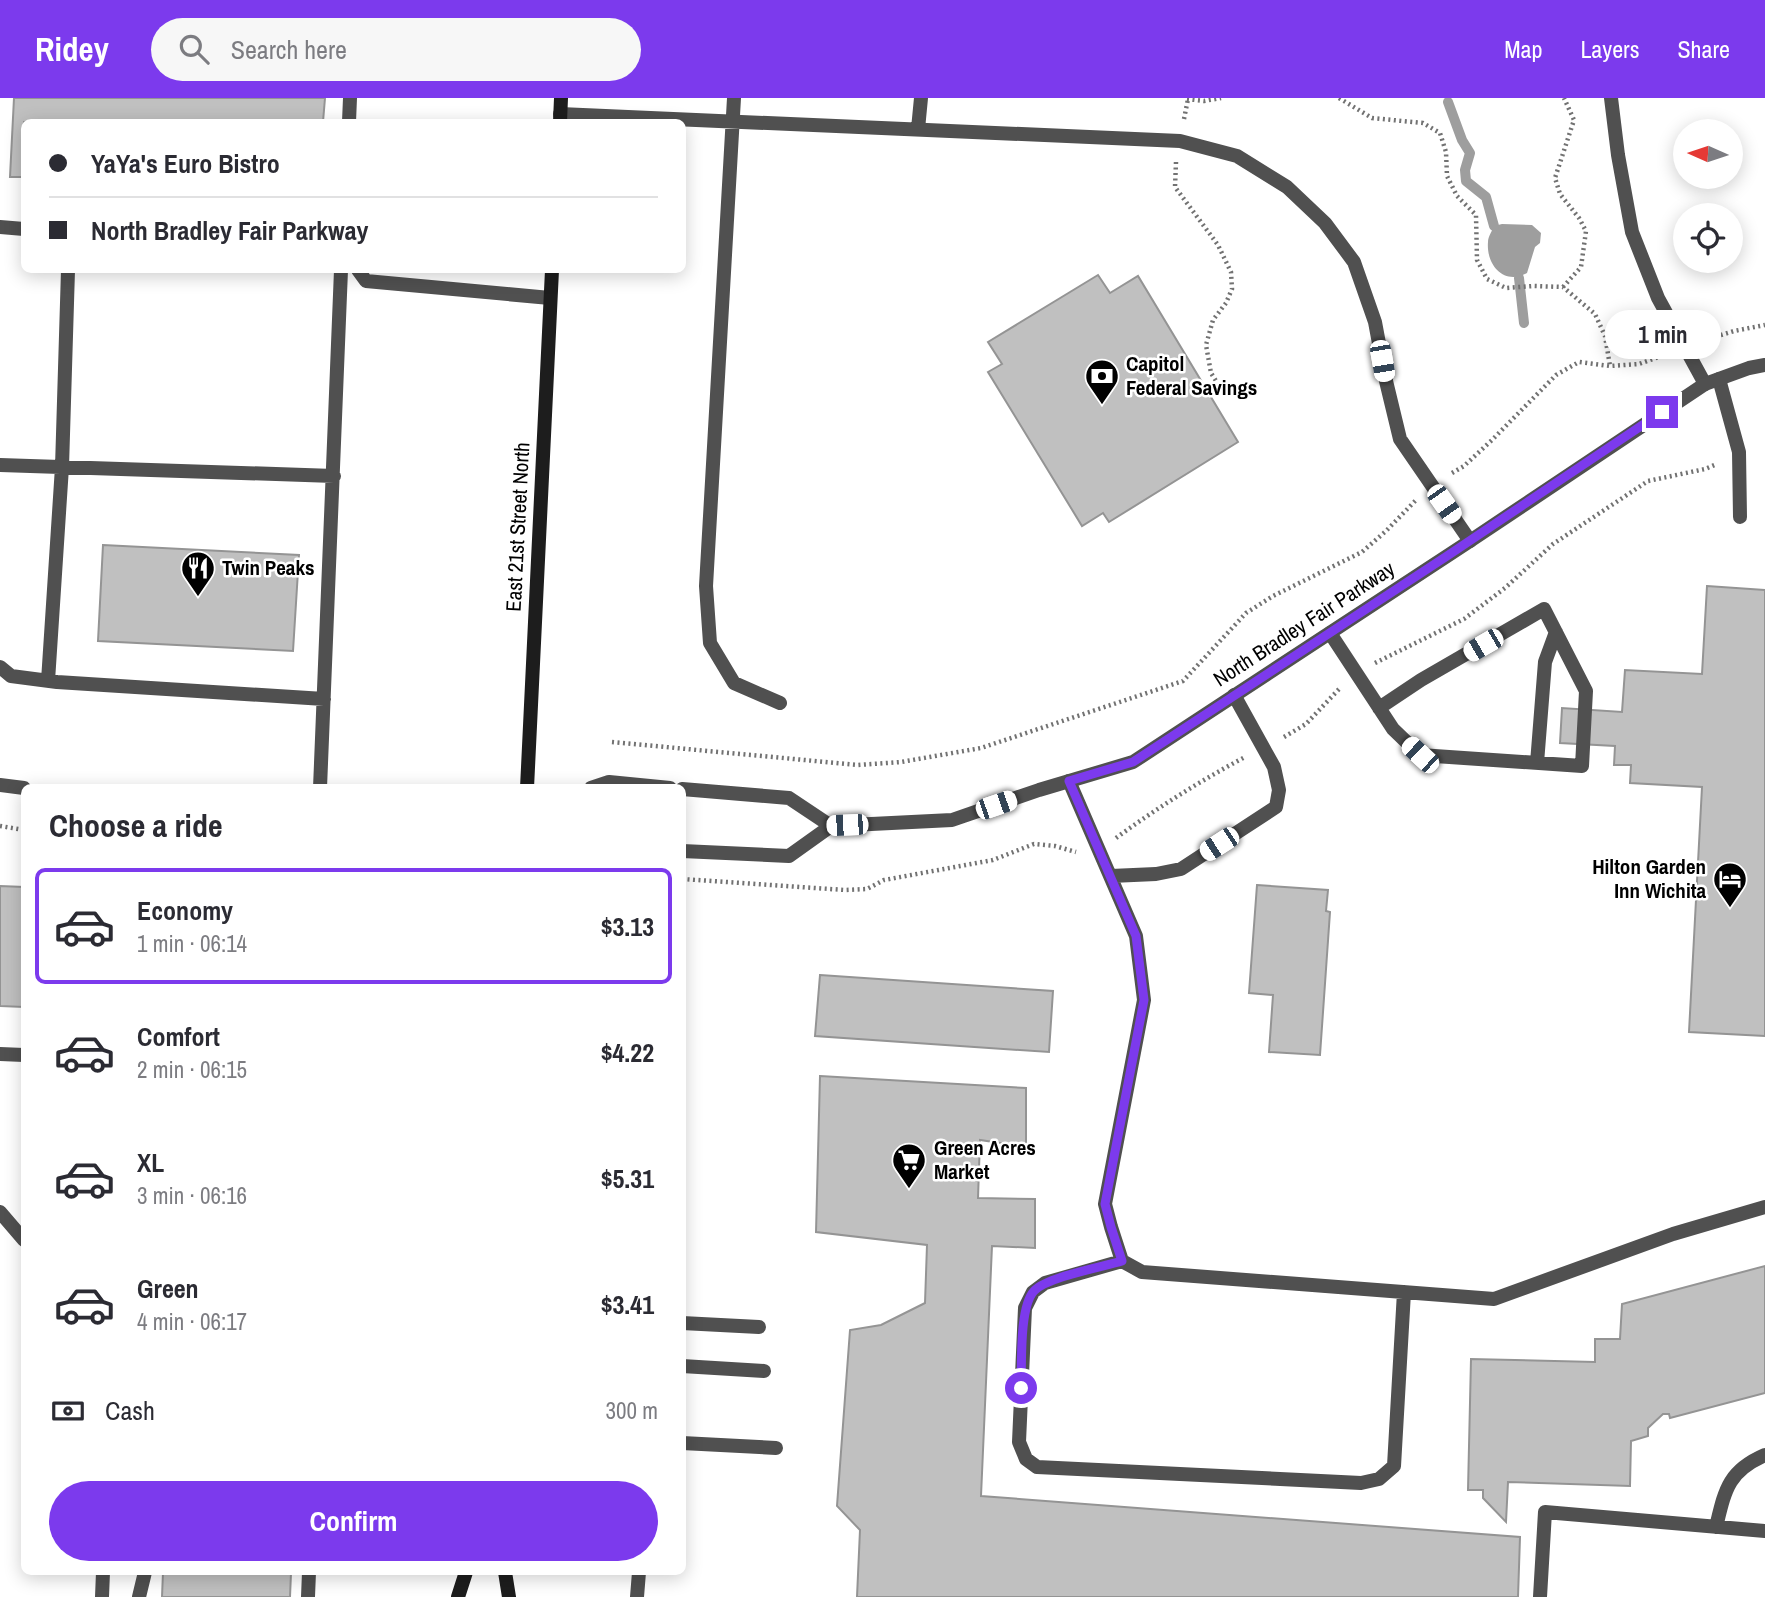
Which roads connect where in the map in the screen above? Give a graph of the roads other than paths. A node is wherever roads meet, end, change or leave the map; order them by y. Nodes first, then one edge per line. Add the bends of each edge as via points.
1 (350, 98) edge
2 (561, 98) edge
3 (734, 98) edge
4 (921, 98) edge
5 (1611, 98) edge
6 (560, 118) edge
7 (349, 119) edge
8 (618, 119) edge
9 (686, 120) edge
10 (733, 121) junction
11 (918, 130) junction
12 (0, 228) edge
13 (21, 229) edge
14 (68, 273) edge
15 (341, 273) edge
16 (360, 273) edge
17 (552, 273) edge
18 (551, 298) junction
19 (1765, 365) edge
20 (1712, 381) junction
21 (0, 465) edge
22 (62, 467) junction
23 (334, 476) junction
24 (1740, 517) dead end
25 (1470, 541) junction
26 (1556, 632) junction
27 (1330, 633) junction
28 (0, 667) edge
29 (48, 681) junction
30 (1234, 695) junction
31 (324, 699) junction
32 (780, 703) dead end
33 (1379, 708) junction
34 (1537, 763) junction
35 (1069, 781) junction
36 (320, 784) edge
37 (527, 784) edge
38 (603, 784) edge
39 (629, 784) edge
40 (0, 785) edge
41 (21, 788) edge
42 (686, 789) edge
43 (831, 826) junction
44 (686, 851) edge
45 (1111, 876) junction
46 (0, 1054) edge
47 (21, 1055) edge
48 (1765, 1207) edge
49 (0, 1212) edge
50 (21, 1236) edge
51 (1122, 1261) junction
52 (1404, 1292) junction
53 (686, 1323) edge
54 (759, 1327) dead end
55 (686, 1366) edge
56 (764, 1370) dead end
57 (686, 1443) edge
58 (776, 1448) dead end
59 (1765, 1455) edge
60 (1716, 1527) junction
61 (1765, 1531) edge
62 (103, 1575) edge
63 (144, 1575) edge
64 (310, 1575) edge
65 (465, 1575) edge
66 (505, 1575) edge
67 (639, 1575) edge
68 (102, 1597) edge
69 (139, 1597) edge
70 (308, 1597) edge
71 (458, 1597) edge
72 (509, 1597) edge
73 (637, 1597) edge
74 (1540, 1597) edge

1 - 7 street
2 - 6 main road
3 - 10 street
4 - 11 street
5 - 20 street via 1632,232 1658,298 1685,347
6 - 8 street
9 - 10 street
10 - 11 street
10 - 32 street via 706,586 710,643 734,683
11 - 25 street via 1180,142 1237,156 1287,187 1325,223 1354,262 1376,322 1400,439
12 - 13 street
14 - 22 street
15 - 23 street
16 - 18 street via 366,281
17 - 18 main road, East 21st Street North
18 - 37 main road, East 21st Street North
19 - 20 street, North Bradley Fair Parkway
20 - 24 street via 1739,452
20 - 25 street, North Bradley Fair Parkway
21 - 22 street
22 - 23 street
22 - 29 street
23 - 31 street
25 - 27 street, North Bradley Fair Parkway
26 - 33 street via 1544,609
26 - 34 street via 1545,662
26 - 34 street via 1586,691 1582,766
27 - 30 street, North Bradley Fair Parkway
27 - 33 street
28 - 29 street via 11,676
29 - 31 street
30 - 35 street, North Bradley Fair Parkway via 1133,762
30 - 45 street via 1274,767 1279,790 1276,807 1181,869
31 - 36 street
33 - 34 street via 1420,755
35 - 43 street, North Bradley Fair Parkway via 952,820
35 - 45 street
38 - 39 street
40 - 41 street
42 - 43 street via 789,798
43 - 44 street via 789,856
45 - 51 street via 1136,936 1144,1000 1105,1204
46 - 47 street
48 - 52 street via 1673,1234 1494,1299
49 - 50 street
51 - 52 street via 1142,1272
51 - 52 street via 1045,1283 1033,1292 1025,1308 1019,1442 1026,1458 1037,1467 1361,1483 1379,1479 1394,1466
53 - 54 street
55 - 56 street
57 - 58 street
59 - 60 street via 1742,1467 1724,1491
60 - 61 street
60 - 74 street via 1545,1512
62 - 68 street
63 - 69 street
64 - 70 street
65 - 71 main road
66 - 72 main road
67 - 73 street

